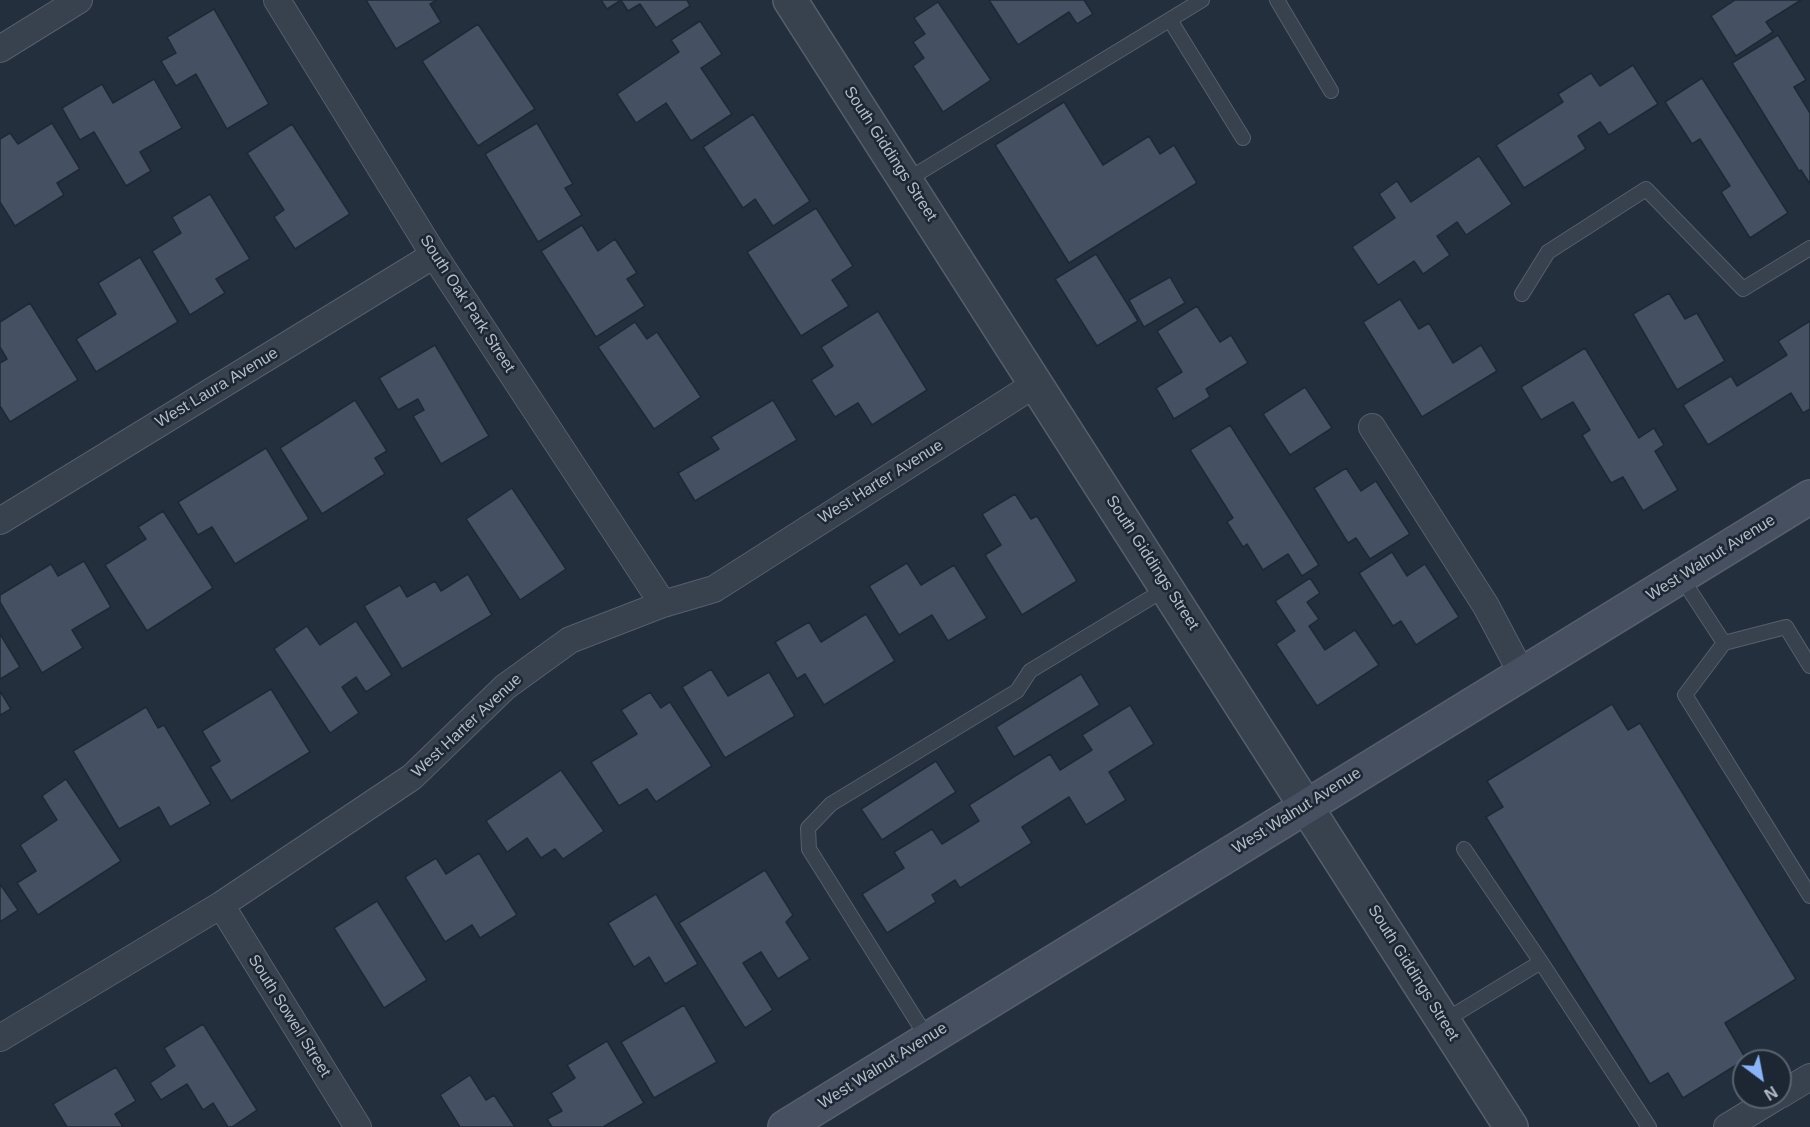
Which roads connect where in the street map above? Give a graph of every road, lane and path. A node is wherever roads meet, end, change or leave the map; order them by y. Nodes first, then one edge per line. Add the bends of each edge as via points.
1 (79, 0) edge
2 (277, 0) edge
3 (1202, 0) edge
4 (1277, 0) edge
5 (792, 1) edge
6 (1170, 20) junction
7 (0, 49) edge
8 (1331, 91) dead end
9 (1243, 138) dead end
10 (907, 180) junction
11 (1810, 248) edge
12 (435, 255) junction
13 (1522, 294) dead end
14 (1037, 383) junction
15 (1372, 427) dead end
16 (1810, 497) edge
17 (0, 521) edge
18 (1681, 577) junction
19 (1167, 588) junction
20 (663, 604) junction
21 (1724, 643) junction
22 (1810, 666) edge
23 (1522, 674) junction
24 (1307, 805) junction
25 (1464, 849) dead end
26 (1810, 896) edge
27 (220, 905) junction
28 (1541, 962) junction
29 (1444, 1021) junction
30 (0, 1038) edge
31 (928, 1039) junction
32 (1810, 1077) edge
33 (1792, 1088) edge
34 (1757, 1109) edge
35 (358, 1127) edge
36 (785, 1127) edge
37 (1511, 1127) edge
38 (1649, 1127) edge
39 (1727, 1127) edge

1 - 7 street
2 - 12 street, South Oak Park Street
3 - 6 lane
4 - 8 lane
5 - 10 street, South Giddings Street
6 - 9 lane
6 - 10 lane
10 - 14 street, South Giddings Street
11 - 13 lane via 1743,289 1646,189 1548,252
12 - 17 street, West Laura Avenue
12 - 20 street, South Oak Park Street
14 - 19 street, South Giddings Street
14 - 20 street, West Harter Avenue via 714,589
15 - 23 street via 1486,606
16 - 18 main road, West Walnut Avenue
18 - 21 lane
18 - 23 main road, West Walnut Avenue
19 - 24 street, South Giddings Street
19 - 31 lane via 1030,671 1017,691 831,804 808,828 809,849
20 - 27 street, West Harter Avenue via 570,640 505,687 412,777
21 - 22 lane via 1786,627
21 - 26 lane via 1685,695
23 - 24 main road, West Walnut Avenue
24 - 29 street, South Giddings Street
24 - 31 main road, West Walnut Avenue
25 - 28 lane
27 - 30 street, West Harter Avenue
27 - 35 street, South Sowell Street
28 - 29 lane
28 - 38 lane
29 - 37 street, South Giddings Street
31 - 36 main road, West Walnut Avenue
32 - 33 street
34 - 39 street

